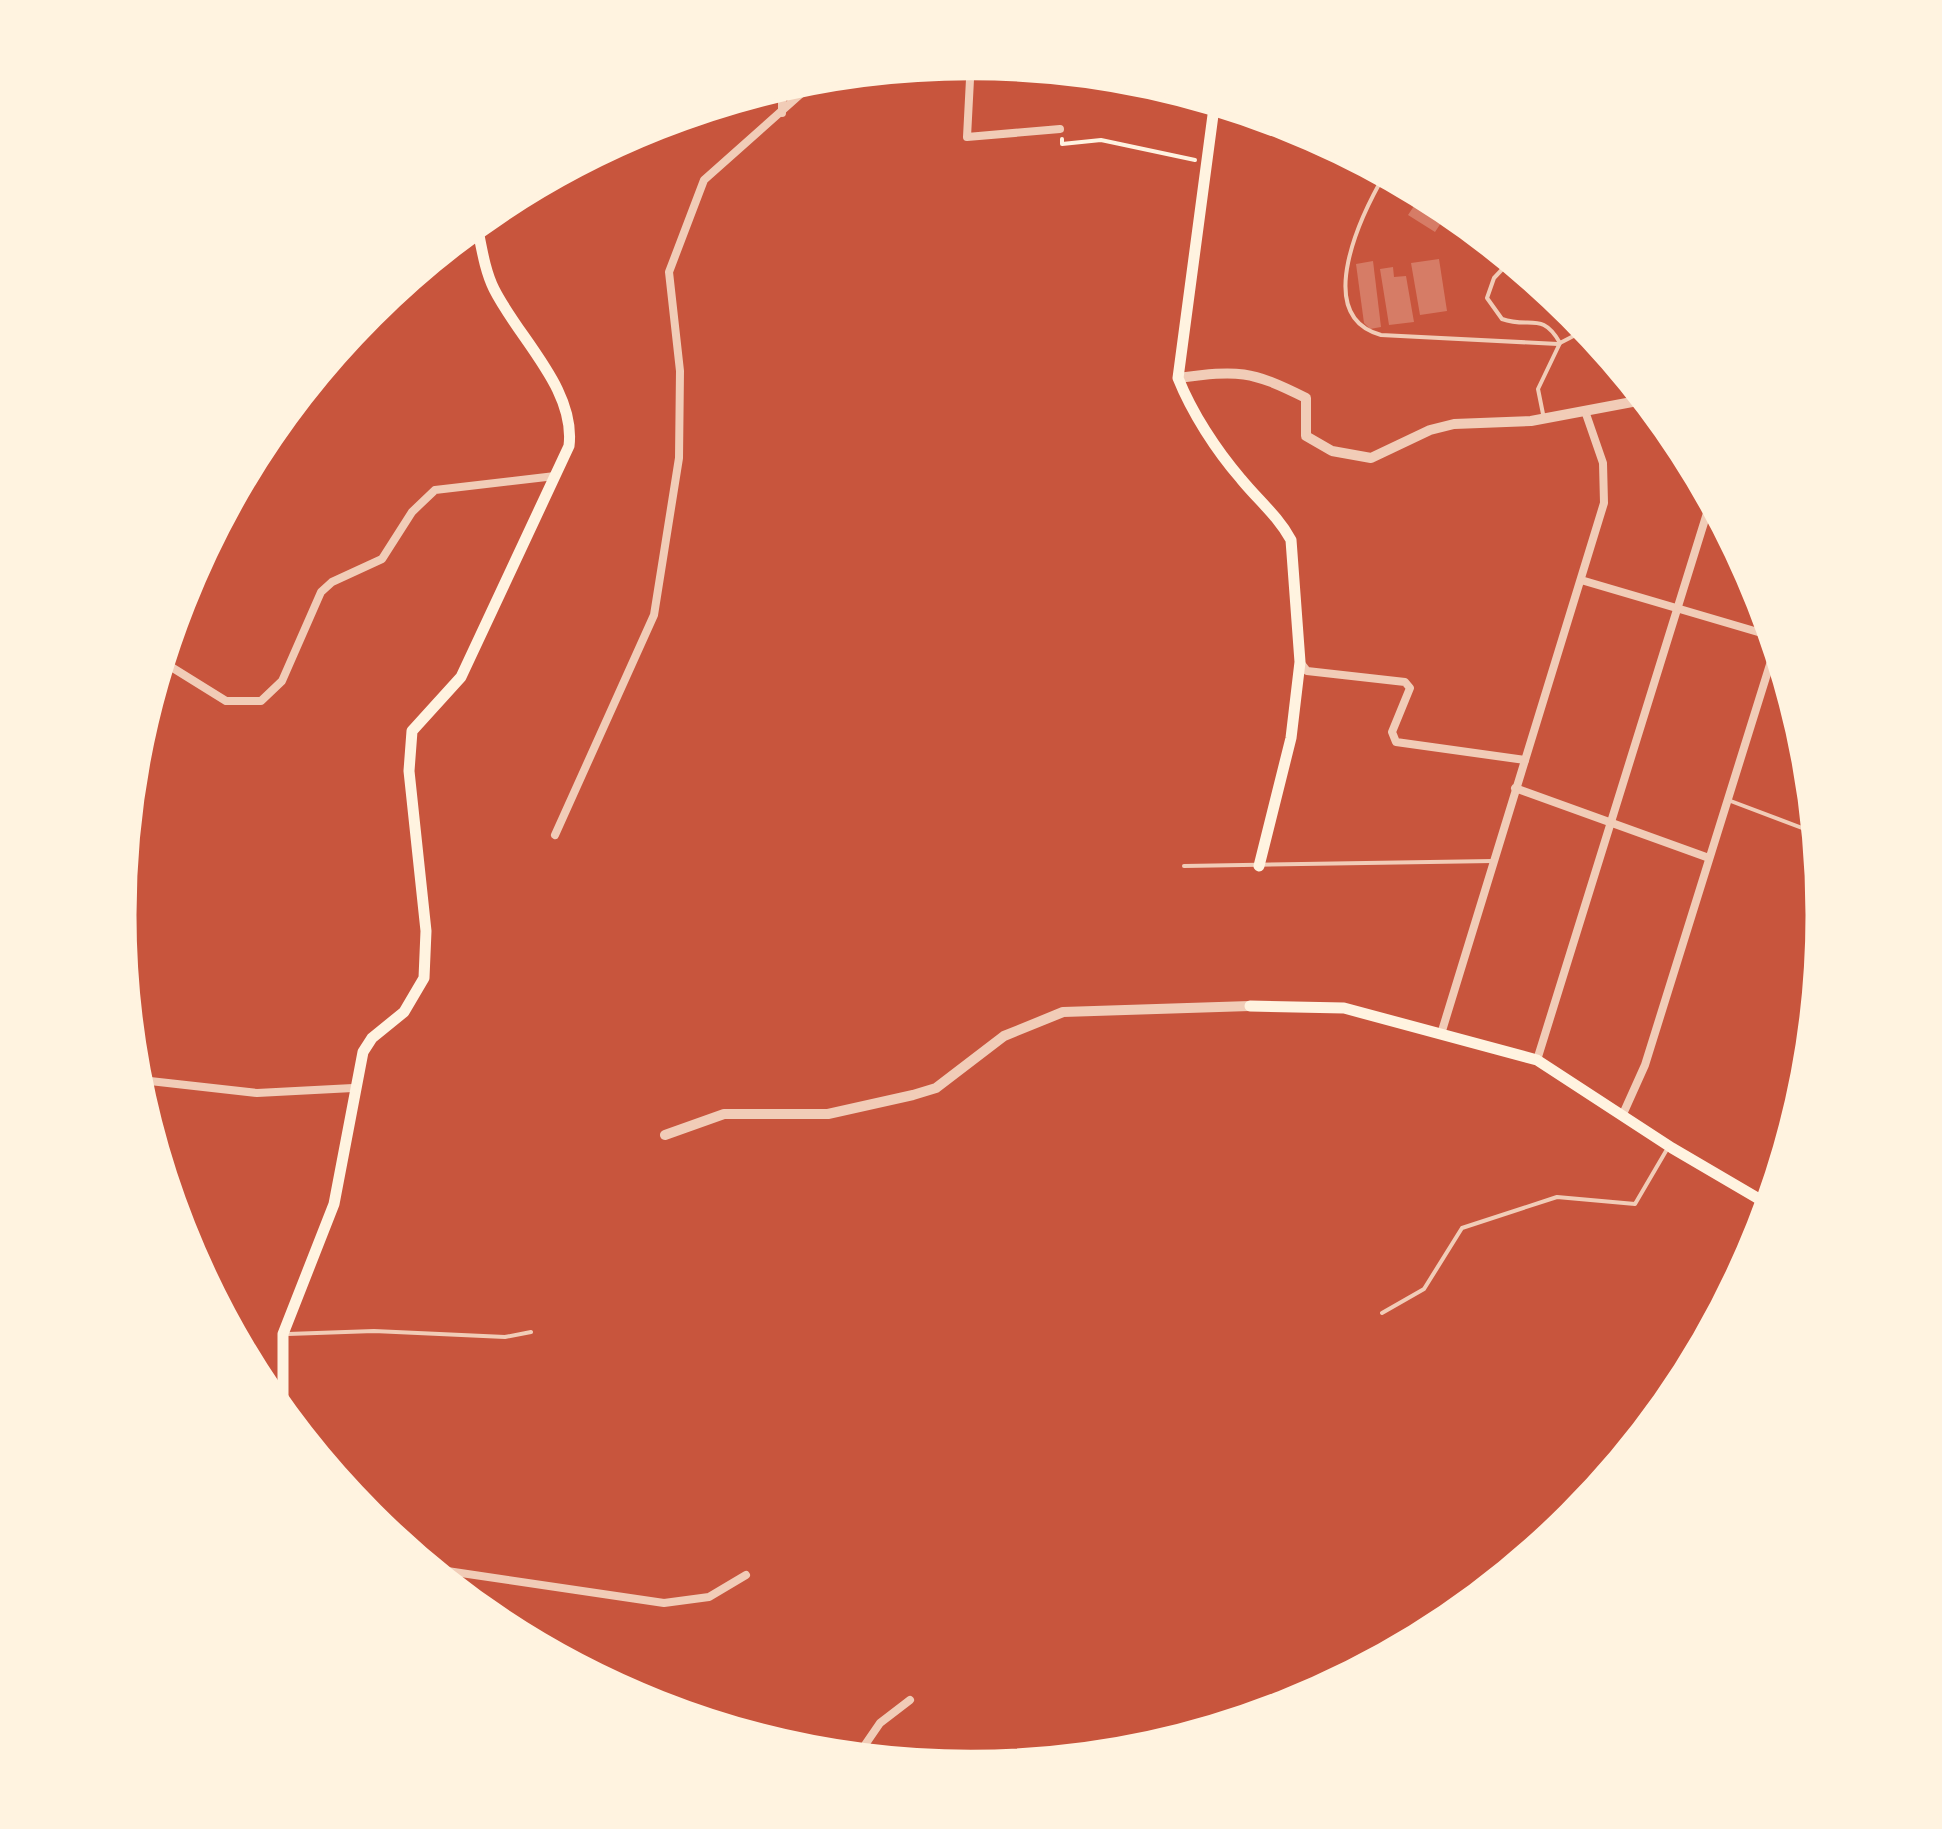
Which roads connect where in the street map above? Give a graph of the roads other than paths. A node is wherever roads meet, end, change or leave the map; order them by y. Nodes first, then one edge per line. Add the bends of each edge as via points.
1 (969, 78) edge
2 (800, 96) edge
3 (782, 100) edge
4 (782, 113) junction
5 (1213, 114) edge
6 (1060, 129) road end
7 (1379, 184) edge
8 (480, 237) edge
9 (1503, 268) edge
10 (1575, 336) edge
11 (1560, 343) junction
12 (1178, 378) junction
13 (1632, 402) edge
14 (1585, 410) junction
15 (1544, 418) junction
16 (555, 476) junction
17 (1707, 516) edge
18 (1706, 519) joint
19 (1581, 580) junction
20 (1680, 607) junction
21 (1759, 633) edge
22 (1300, 662) junction
23 (1769, 663) edge
24 (172, 667) edge
25 (1525, 760) junction
26 (1515, 788) junction
27 (1728, 800) junction
28 (1611, 822) junction
29 (1803, 828) edge
30 (554, 836) dead end
31 (1709, 858) junction
32 (1493, 862) junction
33 (1184, 866) dead end
34 (1259, 866) junction
35 (1250, 1006) joint
36 (1442, 1034) junction
37 (1537, 1060) junction
38 (151, 1081) edge
39 (353, 1088) junction
40 (1623, 1114) junction
41 (665, 1135) dead end
42 (1668, 1146) junction
43 (1758, 1199) edge
44 (1382, 1314) dead end
45 (531, 1332) dead end
46 (283, 1334) junction
47 (284, 1392) edge
48 (452, 1572) edge
49 (746, 1575) dead end
50 (910, 1700) dead end
51 (865, 1744) edge

1 - 6 street via 967,138
2 - 4 street
3 - 4 street
4 - 30 street via 704,180 670,272 680,458 654,615
5 - 12 main road
7 - 11 lane via 1362,213 1348,262 1346,298 1351,318 1364,330
8 - 16 main road via 492,284 564,396 569,446
9 - 11 lane via 1494,278 1489,306 1502,320 1550,326
10 - 11 lane
11 - 15 lane via 1538,388
12 - 15 street via 1252,373 1306,398 1306,436 1355,458 1371,458 1454,424
12 - 22 main road via 1239,478 1291,540
13 - 14 street
14 - 15 street
14 - 19 street via 1606,482
16 - 24 street via 453,486 424,498 382,560 321,592 282,681 261,701 226,701
16 - 39 main road via 461,676 412,731 424,978 404,1012 372,1038
17 - 18 street
18 - 20 street
19 - 20 street
19 - 25 street
20 - 21 street
20 - 28 street
22 - 25 street via 1307,670 1405,682 1410,688 1392,732 1396,742
22 - 34 main road via 1291,738
23 - 27 street
25 - 26 street
26 - 28 street
26 - 32 street
27 - 29 lane
27 - 31 street
28 - 31 street
28 - 37 street
31 - 40 street
32 - 34 lane
32 - 36 street
33 - 34 lane
35 - 36 main road via 1339,1007
35 - 41 street via 1063,1012 1004,1036 936,1088 828,1114 724,1114
36 - 37 main road
37 - 40 main road
38 - 39 street via 257,1093
39 - 46 main road via 334,1204
40 - 42 main road
42 - 43 main road
42 - 44 lane via 1635,1204 1557,1197 1462,1228 1424,1288
45 - 46 lane
46 - 47 main road
48 - 49 street via 664,1603 709,1598
50 - 51 street

